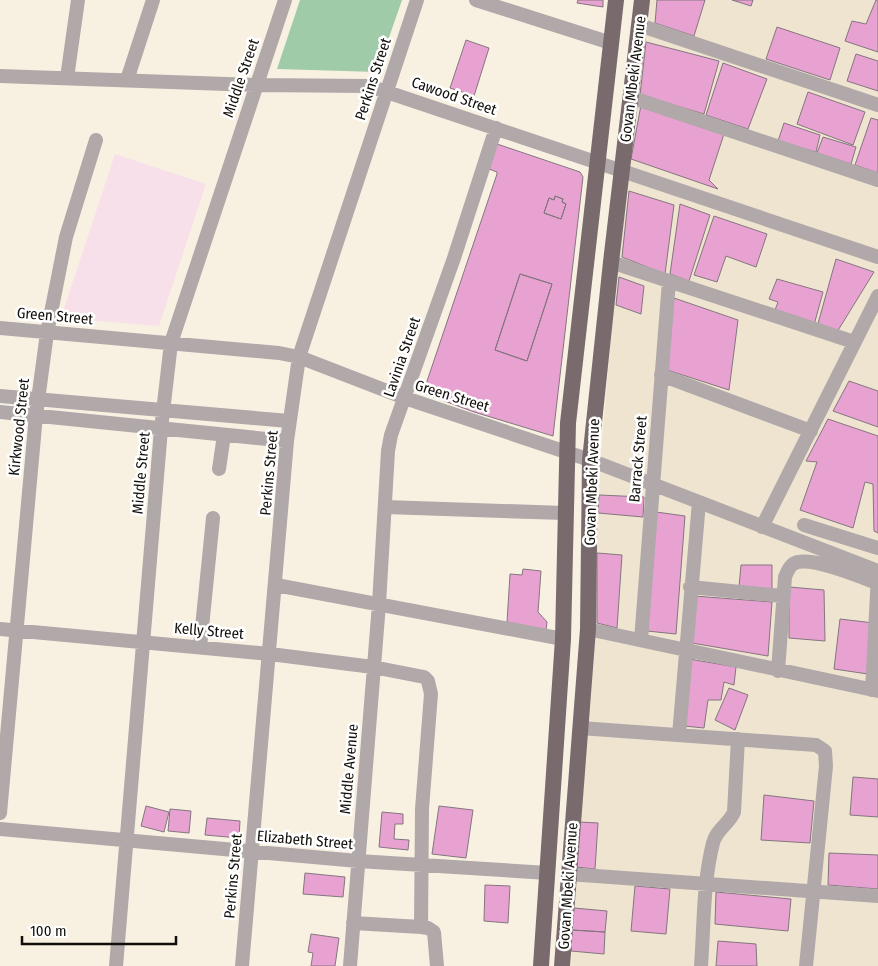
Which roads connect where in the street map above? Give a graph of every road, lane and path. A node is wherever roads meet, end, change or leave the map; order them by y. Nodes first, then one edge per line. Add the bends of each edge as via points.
1 (78, 0) edge
2 (153, 0) edge
3 (285, 0) edge
4 (416, 0) edge
5 (476, 0) edge
6 (616, 0) edge
7 (642, 0) edge
8 (639, 25) junction
9 (611, 43) junction
10 (0, 76) edge
11 (67, 78) junction
12 (126, 80) junction
13 (255, 85) junction
14 (387, 91) junction
15 (630, 98) junction
16 (878, 105) edge
17 (496, 128) junction
18 (96, 140) dead end
19 (596, 162) junction
20 (621, 170) junction
21 (878, 180) edge
22 (878, 257) edge
23 (610, 262) junction
24 (669, 282) junction
25 (878, 296) edge
26 (0, 328) edge
27 (47, 333) junction
28 (854, 342) junction
29 (171, 343) junction
30 (298, 357) junction
31 (661, 375) junction
32 (0, 396) edge
33 (404, 398) junction
34 (38, 399) junction
35 (163, 410) junction
36 (0, 412) edge
37 (36, 415) junction
38 (289, 421) junction
39 (161, 428) junction
40 (811, 431) junction
41 (224, 434) junction
42 (287, 441) junction
43 (567, 453) junction
44 (590, 460) junction
45 (219, 470) dead end
46 (652, 483) junction
47 (698, 502) junction
48 (385, 507) junction
49 (564, 513) junction
50 (213, 518) dead end
51 (804, 525) dead end
52 (762, 527) junction
53 (878, 548) edge
54 (878, 573) edge
55 (877, 583) edge
56 (276, 585) junction
57 (690, 588) junction
58 (783, 596) junction
59 (379, 604) junction
60 (0, 629) edge
61 (588, 629) junction
62 (16, 630) junction
63 (563, 640) junction
64 (641, 640) junction
65 (142, 641) junction
66 (200, 647) junction
67 (688, 649) junction
68 (270, 654) junction
69 (373, 667) junction
70 (778, 671) junction
71 (875, 690) edge
72 (580, 728) junction
73 (679, 736) junction
74 (738, 739) junction
75 (0, 813) edge
76 (0, 829) edge
77 (127, 841) junction
78 (252, 852) junction
79 (358, 860) junction
80 (421, 866) junction
81 (548, 873) junction
82 (568, 874) junction
83 (707, 884) junction
84 (813, 892) junction
85 (878, 896) edge
86 (353, 922) junction
87 (421, 927) junction
88 (116, 966) edge
89 (242, 966) edge
90 (350, 966) edge
91 (437, 966) edge
92 (541, 966) edge
93 (562, 966) edge
94 (701, 966) edge
95 (806, 966) edge

1 - 11 street
2 - 12 street
3 - 13 street, Middle Street
4 - 14 street, Perkins Street
5 - 9 street
6 - 9 main road, Govan Mbeki Avenue
7 - 8 main road, Govan Mbeki Avenue
8 - 15 main road, Govan Mbeki Avenue
8 - 16 street
9 - 19 main road, Govan Mbeki Avenue
10 - 11 street, Cawood Street
11 - 12 street, Cawood Street
12 - 13 street, Cawood Street
13 - 14 street, Cawood Street via 360,85
13 - 29 street, Middle Street
14 - 17 street, Cawood Street
14 - 30 street, Perkins Street
15 - 20 main road, Govan Mbeki Avenue
15 - 21 street
17 - 19 street, Cawood Street
17 - 33 street, Lavinia Street
18 - 27 street, Kirkwood Street via 66,237
19 - 20 street, Cawood Street
19 - 43 main road, Govan Mbeki Avenue
20 - 22 street, Cawood Street
20 - 23 main road, Govan Mbeki Avenue
23 - 24 street
23 - 44 main road, Govan Mbeki Avenue
24 - 28 street
24 - 31 street, Barrack Street
25 - 28 street
26 - 27 street, Green Street
27 - 29 street, Green Street
27 - 34 street, Kirkwood Street
28 - 40 street
29 - 30 street, Green Street
29 - 35 street, Middle Street
30 - 33 street, Green Street
30 - 38 street, Perkins Street
31 - 40 street
31 - 46 street, Barrack Street
32 - 34 street
33 - 43 street, Green Street
33 - 48 street, Lavinia Street via 388,450
34 - 35 street
34 - 37 street, Kirkwood Street
35 - 38 street
35 - 39 street, Middle Street
36 - 37 street
37 - 39 street
37 - 62 street, Kirkwood Street
38 - 42 street, Perkins Street
39 - 41 street
39 - 65 street, Middle Street
40 - 52 street
41 - 42 street
41 - 45 street
42 - 56 street, Perkins Street
43 - 44 street, Green Street
43 - 49 main road, Govan Mbeki Avenue
44 - 46 street, Green Street
44 - 61 main road, Govan Mbeki Avenue
46 - 47 street, Green Street
46 - 64 street, Barrack Street
47 - 52 street, Green Street
47 - 57 street
48 - 49 street
48 - 59 street, Lavinia Street
49 - 63 main road, Govan Mbeki Avenue
50 - 66 street
51 - 53 street
52 - 54 street, Green Street
54 - 55 street
55 - 58 street via 815,562 799,562 787,572
55 - 71 street
56 - 59 street
56 - 68 street, Perkins Street
57 - 58 street
57 - 67 street
58 - 70 street
59 - 63 street
59 - 69 street, Middle Avenue
60 - 62 street, Kelly Street
61 - 64 street
61 - 72 main road, Govan Mbeki Avenue
62 - 65 street, Kelly Street
62 - 75 street, Kirkwood Street
63 - 81 main road, Govan Mbeki Avenue
64 - 67 street
65 - 66 street, Kelly Street
65 - 77 street, Middle Street
66 - 68 street, Kelly Street
67 - 70 street
67 - 73 street
68 - 69 street, Kelly Street
68 - 78 street, Perkins Street
69 - 79 street, Middle Avenue
69 - 80 street, Kelly Street via 414,674 428,681 431,694
70 - 71 street
72 - 73 street
72 - 82 main road, Govan Mbeki Avenue
73 - 74 street
74 - 83 street via 734,812 713,843
74 - 84 street via 816,745 825,751 827,758
76 - 77 street, Elizabeth Street
77 - 78 street, Elizabeth Street
77 - 88 street, Middle Street
78 - 79 street, Elizabeth Street
78 - 89 street, Perkins Street
79 - 80 street, Elizabeth Street
79 - 86 street, Middle Avenue
80 - 81 street, Elizabeth Street
80 - 87 street
81 - 92 main road, Govan Mbeki Avenue
82 - 83 street
82 - 93 main road, Govan Mbeki Avenue
83 - 84 street
83 - 94 street
84 - 85 street
84 - 95 street
86 - 87 street
86 - 90 street, Middle Avenue
87 - 91 street via 434,932

